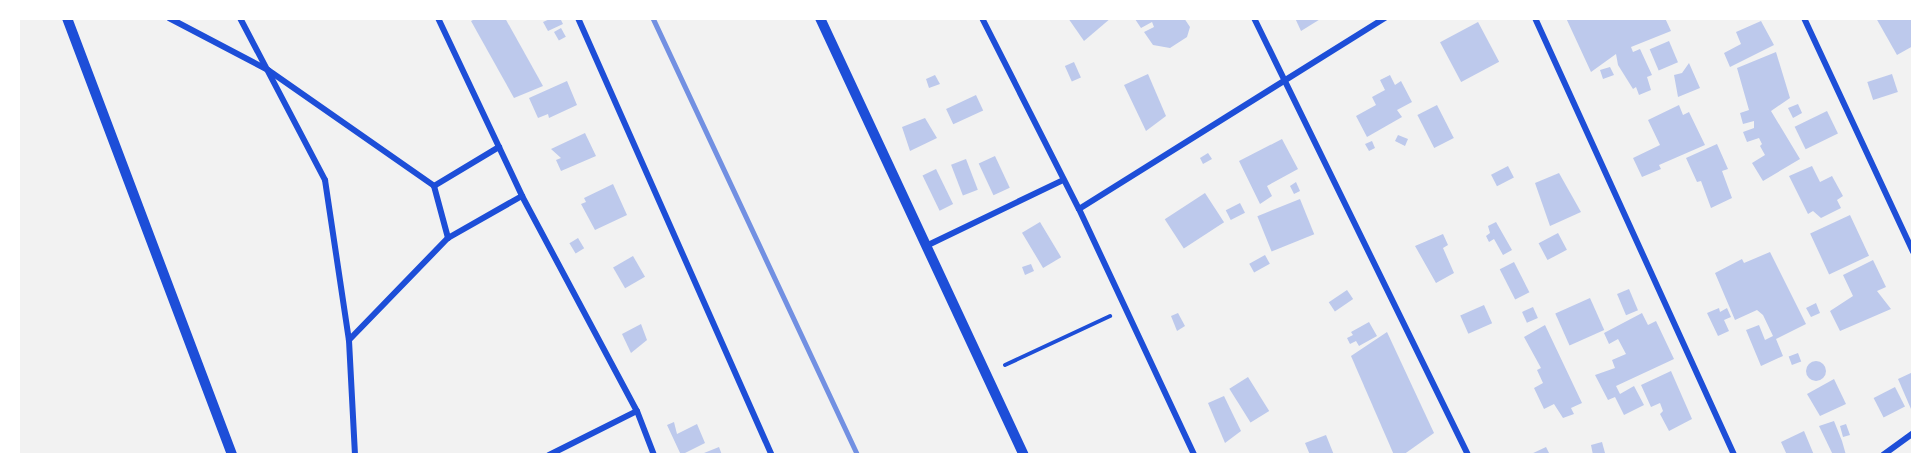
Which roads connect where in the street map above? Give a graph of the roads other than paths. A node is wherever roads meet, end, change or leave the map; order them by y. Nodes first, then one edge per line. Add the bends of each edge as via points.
1 (67, 18) edge
2 (169, 18) edge
3 (240, 18) edge
4 (438, 18) edge
5 (578, 18) edge
6 (819, 18) edge
7 (982, 18) edge
8 (1254, 18) edge
9 (1385, 18) edge
10 (1534, 18) edge
11 (1804, 18) edge
12 (268, 70) junction
13 (1283, 78) junction
14 (499, 147) junction
15 (1063, 180) junction
16 (434, 186) junction
17 (522, 196) junction
18 (1079, 209) junction
19 (448, 238) junction
20 (925, 247) junction
21 (1913, 252) edge
22 (349, 340) junction
23 (637, 411) junction
24 (1913, 433) edge
25 (232, 455) edge
26 (355, 455) edge
27 (549, 455) edge
28 (654, 455) edge
29 (772, 455) edge
30 (1024, 455) edge
31 (1194, 455) edge
32 (1468, 455) edge
33 (1734, 455) edge
34 (1883, 455) edge

1 - 25 street
2 - 12 street
3 - 12 street
4 - 14 street
5 - 29 street
6 - 20 street
7 - 15 street
8 - 13 street
9 - 13 street
10 - 33 street
11 - 21 street
12 - 16 street
12 - 22 street via 325,180
13 - 18 street
13 - 32 street
14 - 16 street
14 - 17 street
15 - 18 street
15 - 20 street
16 - 19 street
17 - 19 street
17 - 23 street
18 - 31 street
19 - 22 street
20 - 30 street
22 - 26 street
23 - 27 street
23 - 28 street
24 - 34 street

